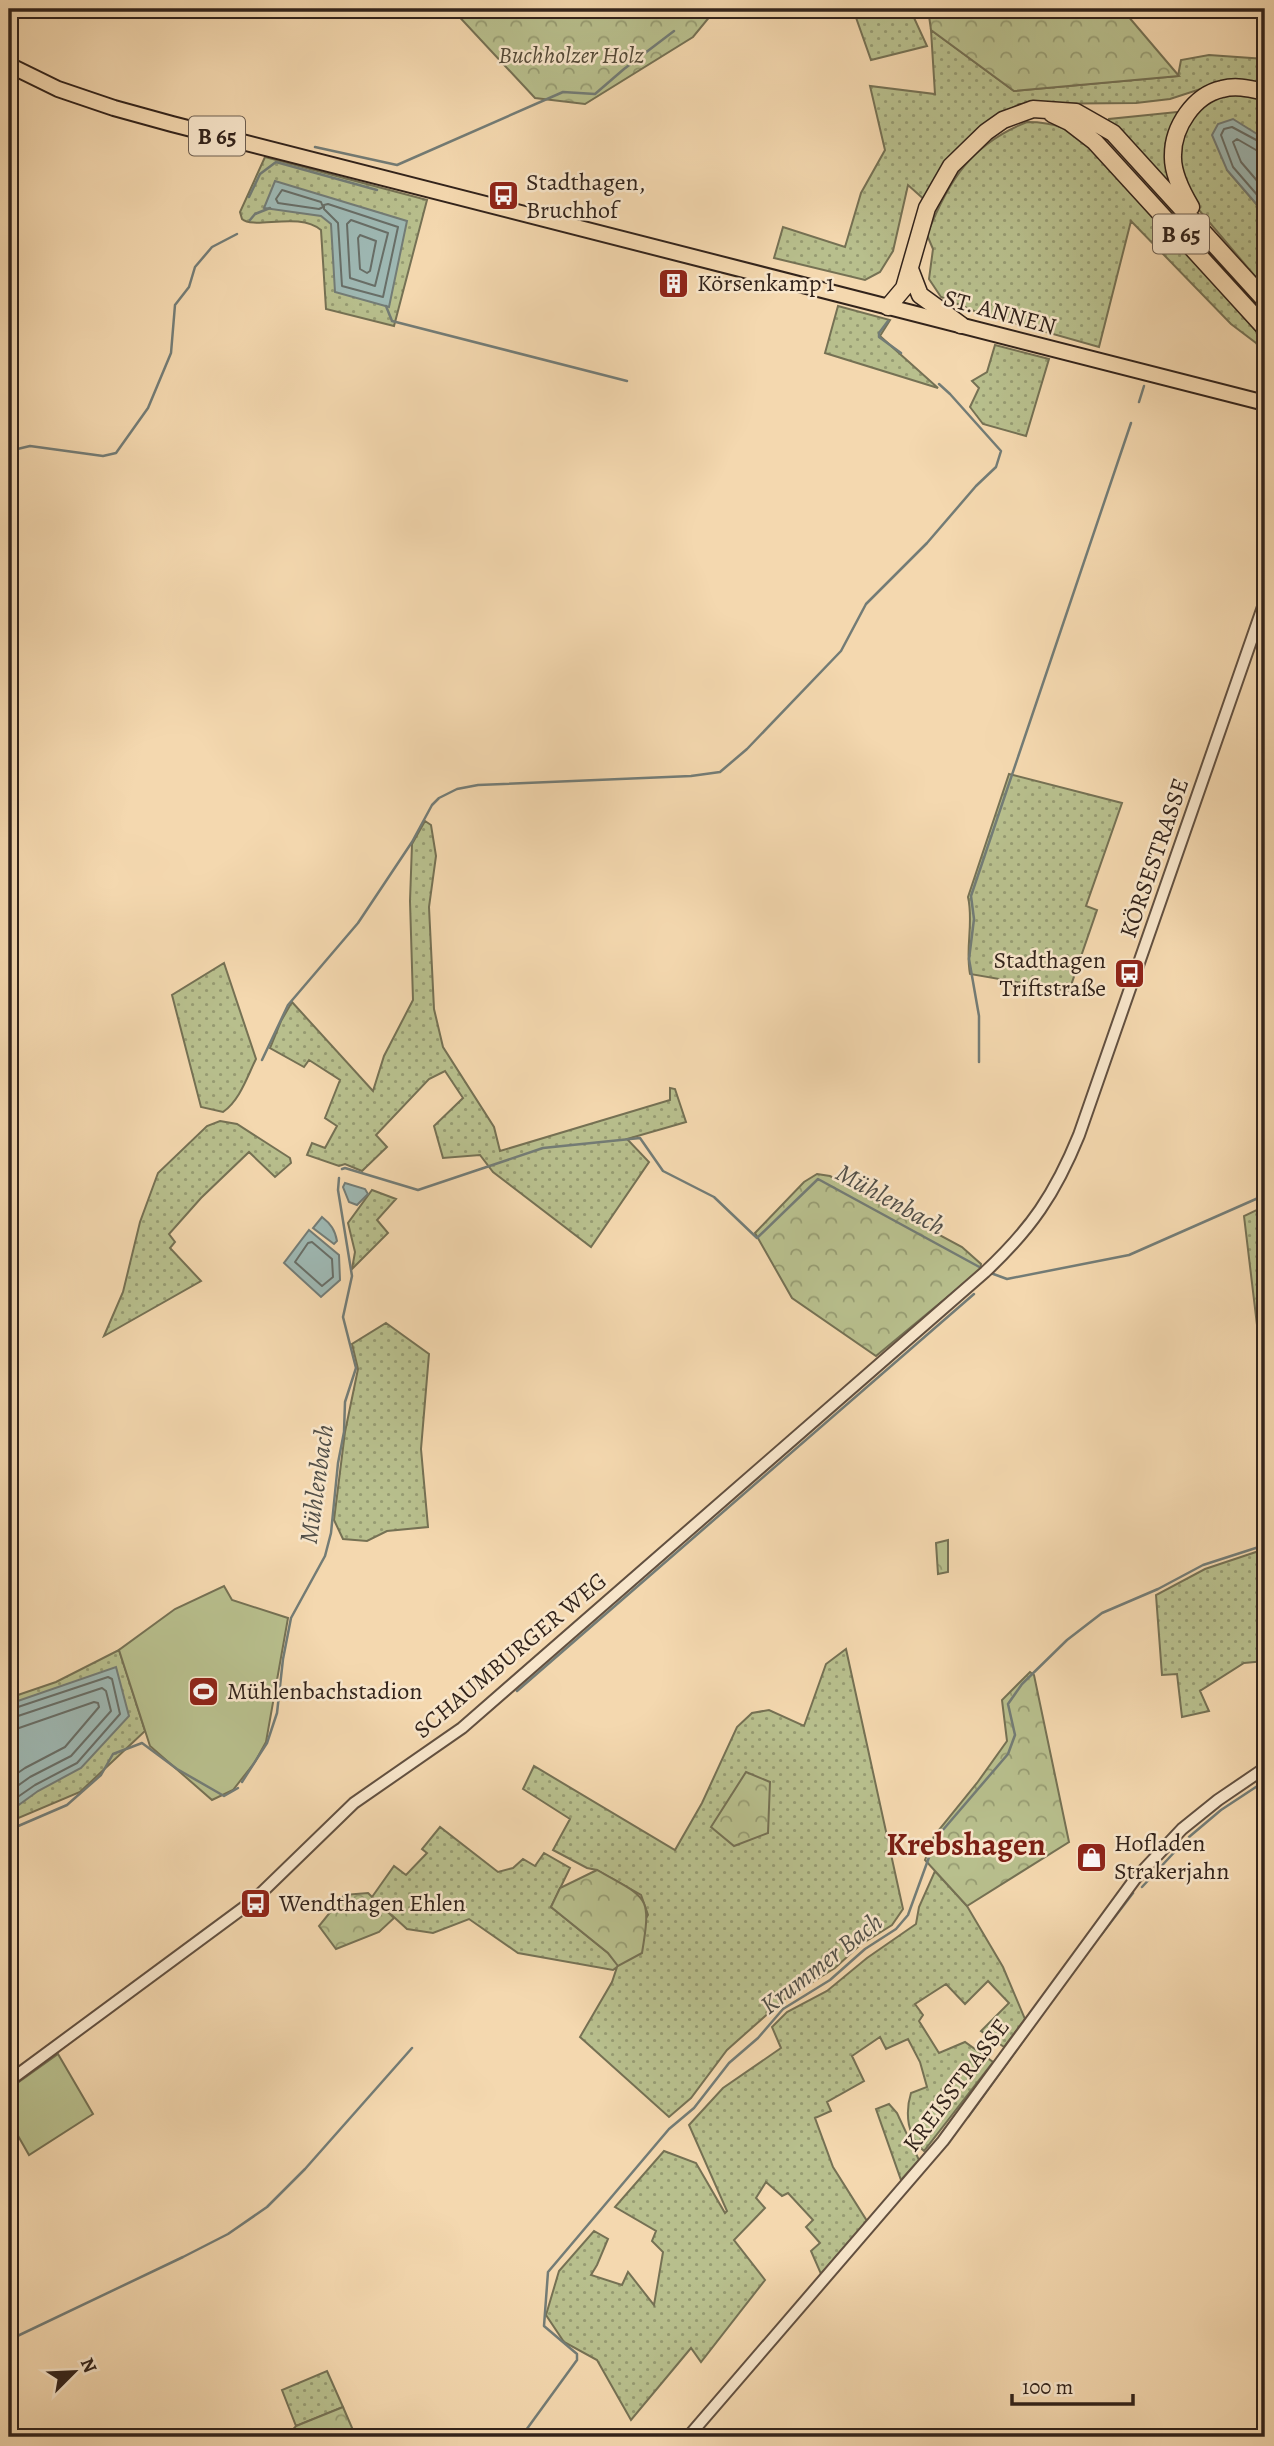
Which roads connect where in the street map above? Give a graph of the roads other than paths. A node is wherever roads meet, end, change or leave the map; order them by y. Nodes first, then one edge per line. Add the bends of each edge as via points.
1 (9, 65) edge
2 (1265, 92) edge
3 (1044, 109) junction
4 (1226, 254) junction
5 (910, 269) junction
6 (1265, 300) edge
7 (888, 307) junction
8 (961, 326) junction
9 (1265, 328) edge
10 (1265, 403) edge
11 (1265, 601) edge
12 (1021, 1238) joint
13 (1265, 1768) edge
14 (9, 2081) edge
15 (688, 2437) edge

1 - 7 main road, ST. ANNEN / B 65 via 58,89 114,108
2 - 4 highway via 1242,87 1206,94 1177,131 1172,156 1177,180 1189,205
3 - 4 highway, B 65 via 1076,112 1113,133
3 - 5 highway, B 65 via 1003,120 951,166 927,208
3 - 9 highway, B 65 via 1096,142
4 - 6 highway, B 65
5 - 7 highway, B 65 via 904,288
5 - 8 highway via 920,295
7 - 8 main road, ST. ANNEN
8 - 10 main road, ST. ANNEN
11 - 12 street, KÖRSESTRASSE via 1079,1135 1062,1176
12 - 14 street, SCHAUMBURGER WEG via 462,1728 354,1803 254,1900
13 - 15 street, KREISSTRASSE via 1182,1829 1135,1879 943,2141

